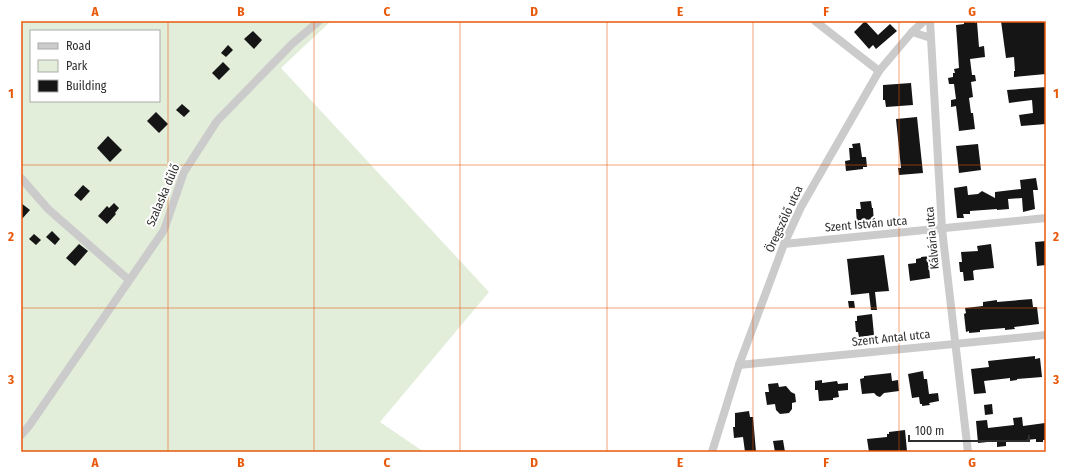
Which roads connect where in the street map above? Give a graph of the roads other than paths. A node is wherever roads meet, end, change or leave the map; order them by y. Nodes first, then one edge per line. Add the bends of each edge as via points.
1 (319, 21) edge
2 (815, 21) edge
3 (924, 21) edge
4 (930, 21) edge
5 (912, 32) junction
6 (931, 38) junction
7 (879, 71) junction
8 (21, 178) edge
9 (1046, 218) edge
10 (942, 229) junction
11 (784, 244) junction
12 (129, 280) junction
13 (1046, 335) edge
14 (956, 344) junction
15 (739, 365) junction
16 (21, 435) edge
17 (712, 452) edge
18 (968, 452) edge

1 - 12 street, Szalaska dűlő via 292,44 217,121 184,172 164,230
2 - 7 street
3 - 5 street, Öregszőlő utca
4 - 6 street, Kálvária utca
5 - 6 street
5 - 7 street, Öregszőlő utca
6 - 10 street, Kálvária utca
7 - 11 street, Öregszőlő utca via 800,207
8 - 12 street via 48,209
9 - 10 street, Szent István utca
10 - 11 street, Szent István utca
10 - 14 street, Kálvária utca
11 - 15 street, Öregszőlő utca
12 - 16 street, Szalaska dűlő
13 - 14 street, Szent Antal utca
14 - 15 street, Szent Antal utca
14 - 18 street, Kálvária utca
15 - 17 street, Öregszőlő utca

